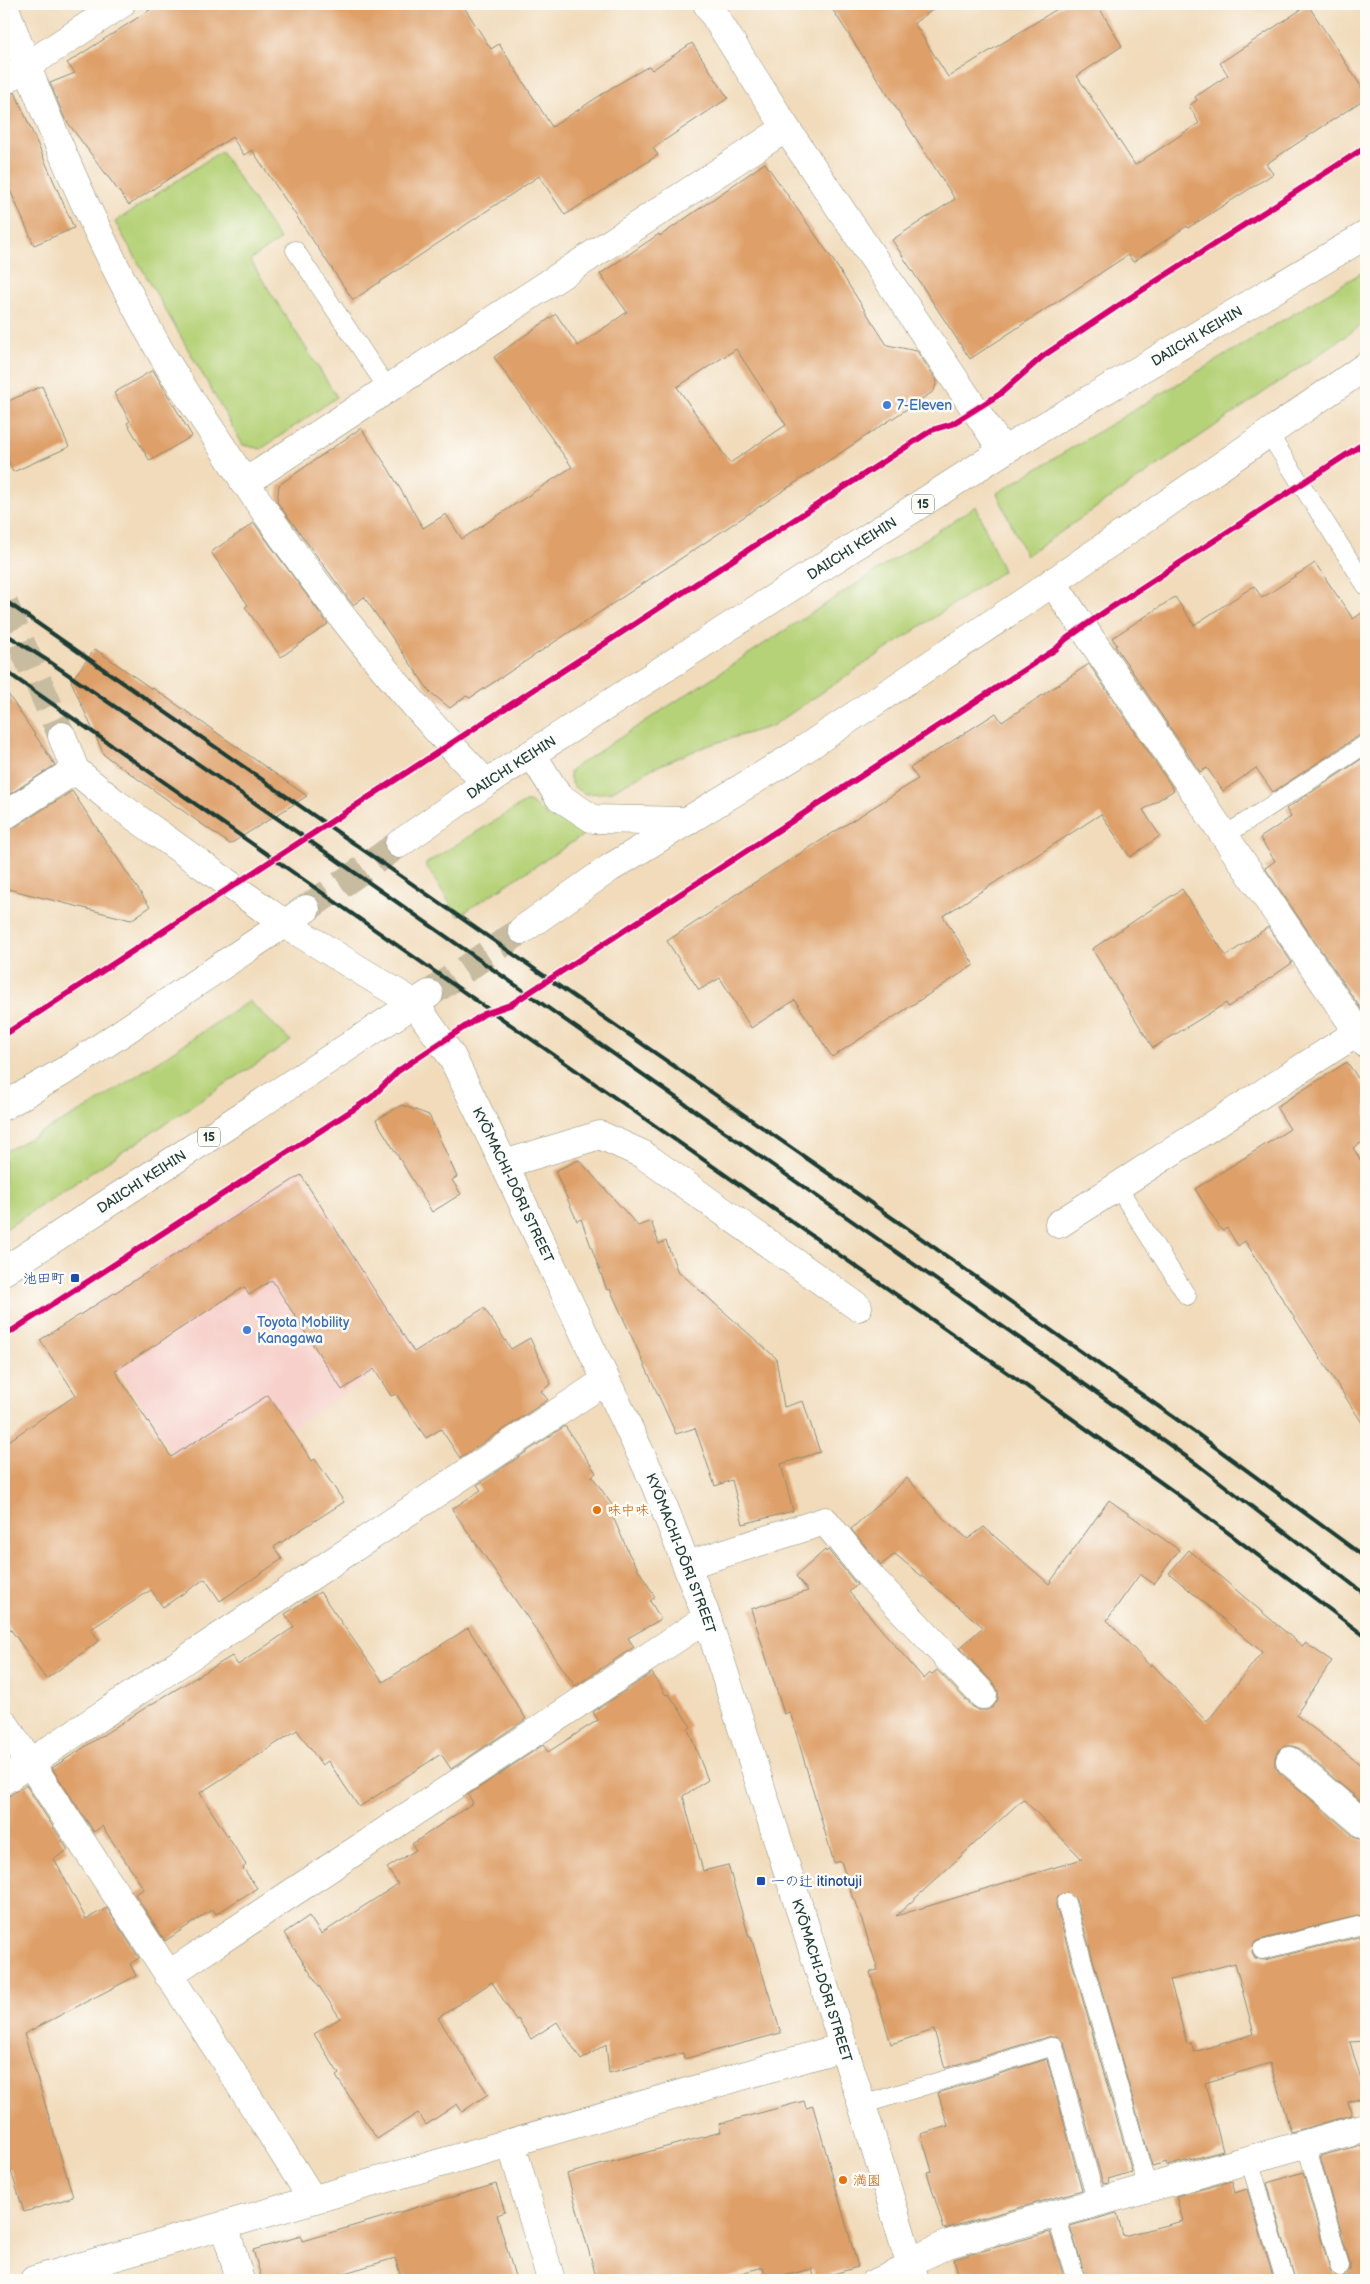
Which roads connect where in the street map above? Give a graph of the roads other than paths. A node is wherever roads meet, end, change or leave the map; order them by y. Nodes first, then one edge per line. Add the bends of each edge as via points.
1 (121, 4) edge
2 (707, 4) edge
3 (4, 5) edge
4 (15, 74) edge
5 (786, 128) junction
6 (1366, 235) edge
7 (295, 250) dead end
8 (1366, 366) edge
9 (388, 389) junction
10 (1269, 434) junction
11 (1003, 451) junction
12 (244, 483) junction
13 (1052, 582) junction
14 (1366, 586) edge
15 (62, 736) tunnel mouth
16 (1366, 744) edge
17 (532, 754) junction
18 (75, 770) junction
19 (486, 783) junction
20 (4, 816) edge
21 (688, 820) junction
22 (1224, 836) junction
23 (399, 844) tunnel mouth
24 (296, 916) junction
25 (522, 930) tunnel mouth
26 (422, 999) junction
27 (1364, 1034) edge
28 (4, 1106) edge
29 (504, 1164) junction
30 (1117, 1186) junction
31 (1059, 1224) dead end
32 (4, 1270) edge
33 (1187, 1296) dead end
34 (858, 1307) dead end
35 (605, 1380) junction
36 (687, 1565) junction
37 (707, 1618) junction
38 (982, 1695) dead end
39 (4, 1723) edge
40 (1290, 1761) dead end
41 (30, 1763) junction
42 (4, 1780) edge
43 (1366, 1826) edge
44 (1066, 1903) dead end
45 (1366, 1924) edge
46 (1262, 1950) dead end
47 (168, 1975) junction
48 (843, 2047) junction
49 (862, 2105) junction
50 (1366, 2127) edge
51 (511, 2143) junction
52 (1306, 2144) junction
53 (1248, 2159) junction
54 (1148, 2189) junction
55 (313, 2200) junction
56 (1097, 2204) junction
57 (1056, 2215) junction
58 (224, 2227) junction
59 (1340, 2267) dead end
60 (912, 2271) edge
61 (34, 2280) edge
62 (240, 2280) edge
63 (551, 2280) edge
64 (870, 2280) edge
65 (1076, 2280) edge
66 (1285, 2280) edge

1 - 4 main road
2 - 5 main road
3 - 4 main road
4 - 12 main road via 152,336
5 - 9 main road
5 - 11 main road
6 - 11 main road, DAIICHI KEIHIN / 15
7 - 9 lane
8 - 10 main road
9 - 12 main road
10 - 13 main road
10 - 14 lane
11 - 17 main road, DAIICHI KEIHIN / 15
12 - 19 main road via 315,583 376,660 426,720
13 - 21 main road via 794,756
13 - 22 main road
15 - 18 main road
16 - 22 lane
17 - 19 main road, DAIICHI KEIHIN / 15
17 - 21 main road via 558,796 592,819
18 - 20 main road
18 - 24 main road, KYŌMACHI-DŌRI STREET via 114,802
19 - 23 main road, DAIICHI KEIHIN / 15
21 - 25 main road via 610,868
22 - 27 main road
24 - 26 main road, KYŌMACHI-DŌRI STREET
24 - 28 main road via 71,1067
26 - 29 main road, KYŌMACHI-DŌRI STREET
26 - 32 main road, DAIICHI KEIHIN / 15
27 - 30 main road
29 - 34 main road via 600,1136 642,1154
29 - 35 main road, KYŌMACHI-DŌRI STREET
30 - 31 main road
30 - 33 lane
35 - 36 main road, KYŌMACHI-DŌRI STREET via 654,1484
35 - 41 main road
36 - 37 main road, KYŌMACHI-DŌRI STREET
36 - 38 main road via 826,1521 868,1574
37 - 47 main road
37 - 48 main road, KYŌMACHI-DŌRI STREET
39 - 41 main road
40 - 43 main road
41 - 42 main road
41 - 47 main road
44 - 54 lane
45 - 46 lane
47 - 55 main road
48 - 49 main road, KYŌMACHI-DŌRI STREET
48 - 51 main road
49 - 56 lane via 1054,2046
49 - 60 main road, KYŌMACHI-DŌRI STREET
50 - 52 main road
51 - 55 main road
51 - 63 main road
52 - 53 main road
52 - 59 lane
53 - 54 main road
53 - 66 lane
54 - 56 main road
55 - 58 main road
56 - 57 main road
57 - 60 main road via 948,2244
57 - 65 lane
58 - 61 main road
58 - 62 main road
60 - 64 lane

